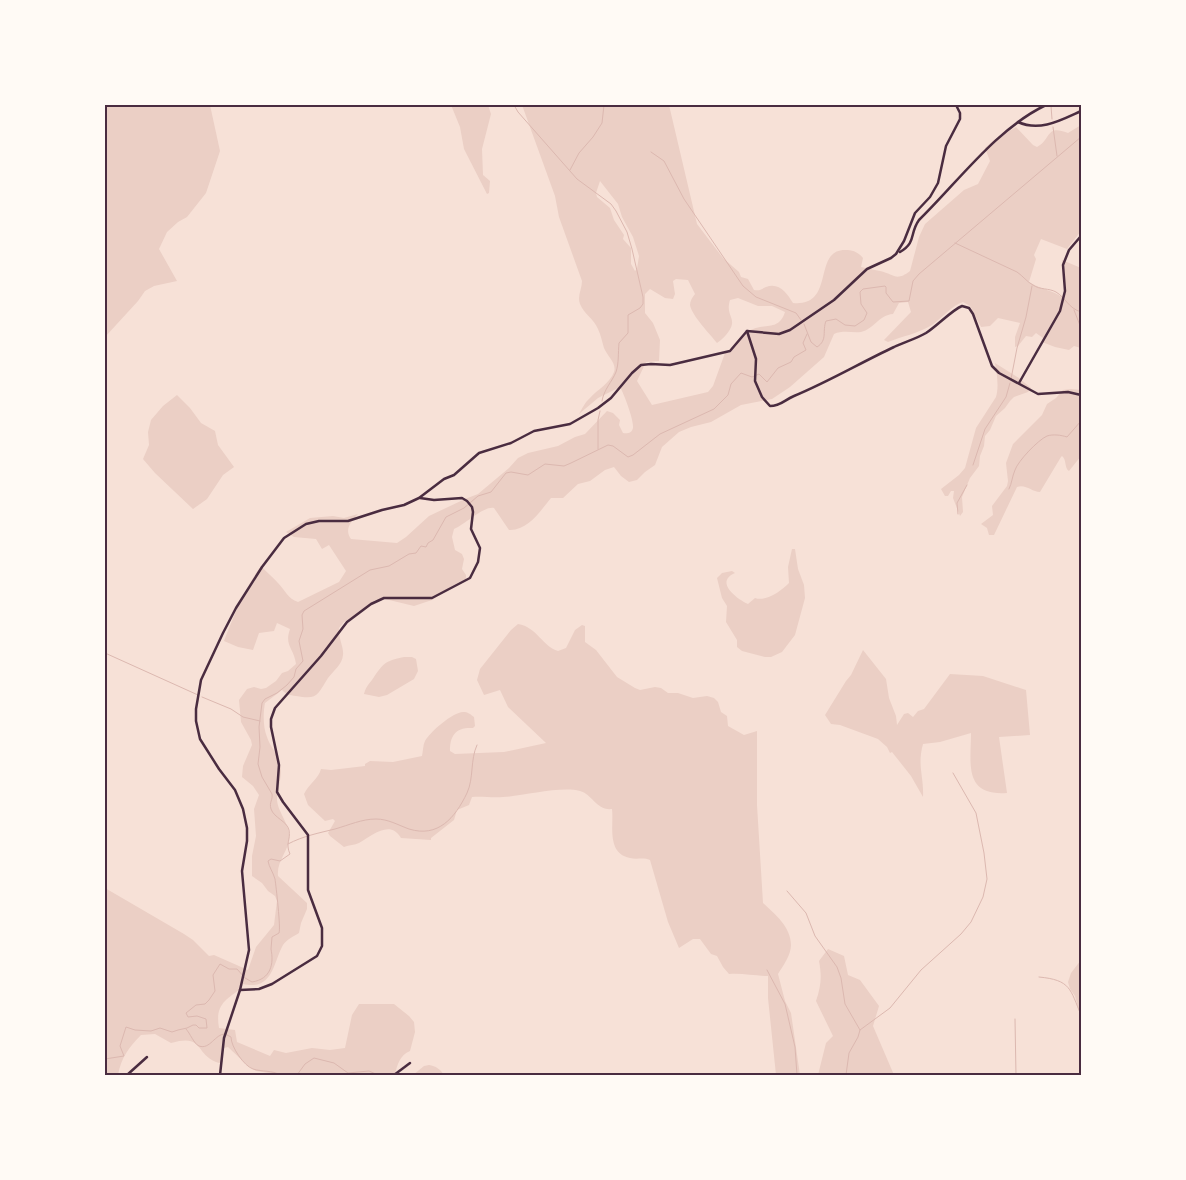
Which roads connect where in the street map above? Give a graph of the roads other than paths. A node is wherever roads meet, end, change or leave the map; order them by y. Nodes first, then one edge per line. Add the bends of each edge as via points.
1 (956, 105) edge
2 (1046, 105) edge
3 (1081, 111) edge
4 (1018, 122) junction
5 (1081, 236) edge
6 (896, 254) junction
7 (747, 331) junction
8 (1019, 383) junction
9 (1081, 395) edge
10 (419, 498) junction
11 (240, 990) junction
12 (148, 1057) dead end
13 (410, 1062) dead end
14 (127, 1075) edge
15 (220, 1075) edge
16 (394, 1075) edge

1 - 6 street via 960,119 946,146 938,183 930,198 915,213
2 - 4 street
3 - 4 street via 1038,127
4 - 6 street via 992,144 919,220 910,245
5 - 8 street via 1063,265 1065,286 1060,311
6 - 7 street via 867,269 834,300 790,330 779,334
7 - 8 street via 756,359 755,379 762,398 770,406 778,406 922,335 962,306 973,314 993,368
7 - 10 street via 730,351 670,365 641,365 598,408 570,424 534,431 511,443 479,452 454,475
8 - 9 street via 1038,394 1071,392
10 - 11 street via 348,521 306,524 284,538 236,608 201,680 196,709 197,730 211,758 235,790 247,828 242,871 249,950
10 - 11 street via 462,498 467,501 473,512 471,529 480,548 478,562 470,578 432,598 384,598 371,604 347,622 275,708 271,727 279,765 277,792 308,836 308,890 322,928 322,946 316,956 272,984 259,989
11 - 15 street via 224,1038
12 - 14 street
13 - 16 street

